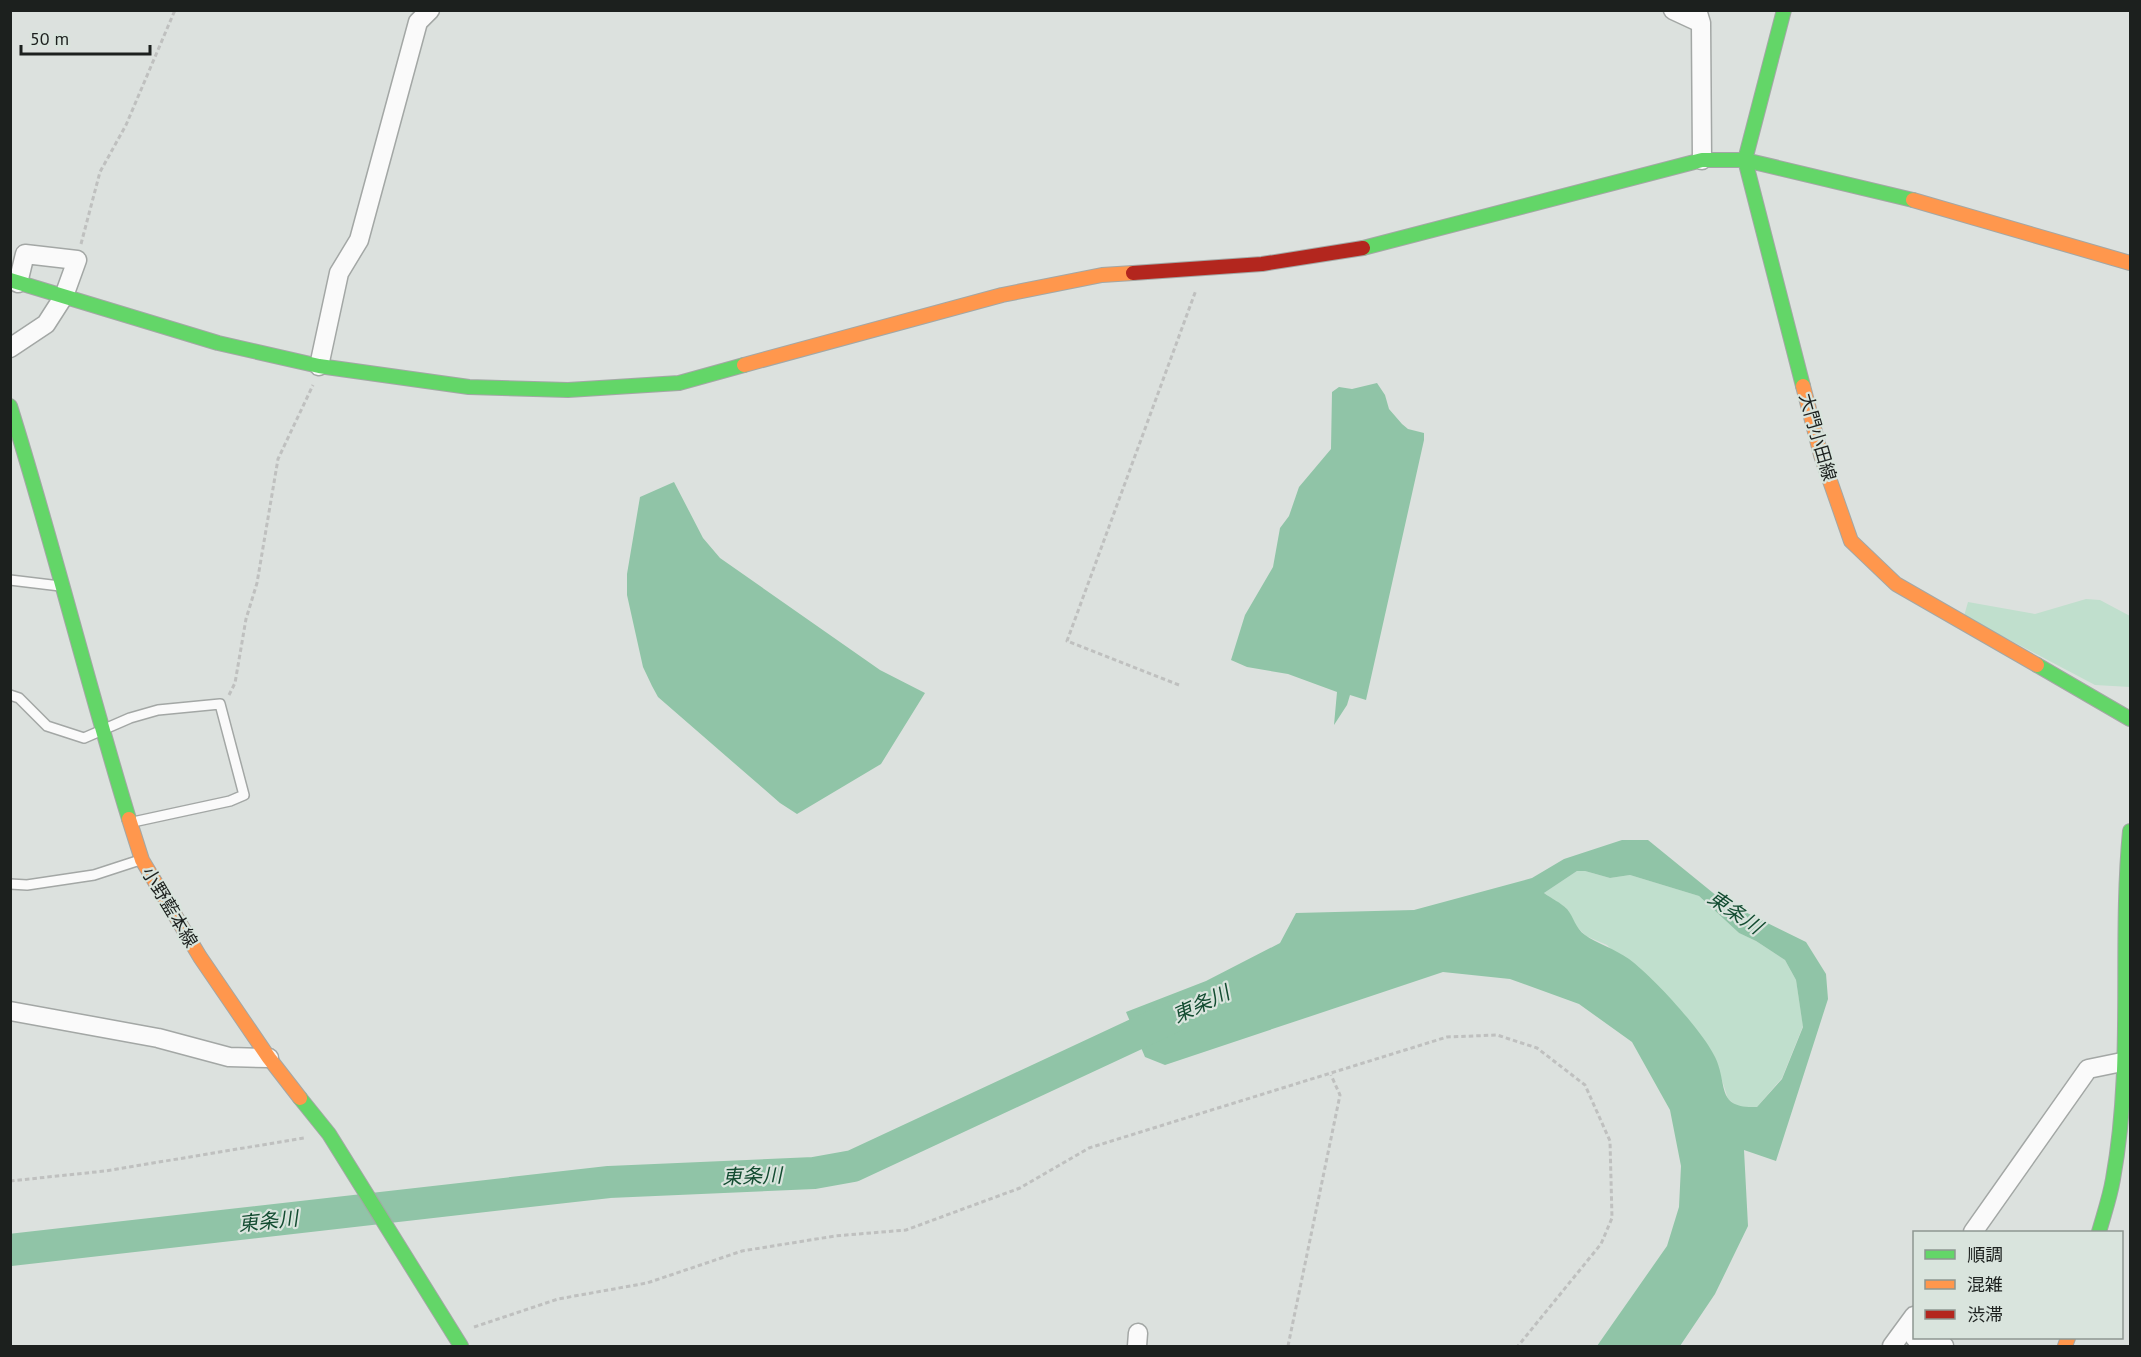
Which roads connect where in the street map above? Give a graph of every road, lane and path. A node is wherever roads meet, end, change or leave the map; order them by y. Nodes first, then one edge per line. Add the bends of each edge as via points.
1 (175, 10) edge
2 (430, 10) edge
3 (1673, 10) edge
4 (1784, 10) edge
5 (1699, 17) edge
6 (1702, 160) junction
7 (1745, 160) junction
8 (77, 260) junction
9 (2130, 263) edge
10 (1205, 267) junction
11 (14, 281) edge
12 (64, 296) junction
13 (10, 348) edge
14 (320, 366) junction
15 (10, 406) edge
16 (10, 579) edge
17 (62, 586) junction
18 (1179, 685) dead end
19 (10, 695) edge
20 (220, 704) junction
21 (2130, 719) edge
22 (102, 731) junction
23 (131, 823) junction
24 (2130, 831) edge
25 (142, 860) junction
26 (10, 884) edge
27 (2128, 965) edge
28 (10, 1011) edge
29 (268, 1058) junction
30 (2122, 1062) junction
31 (1331, 1075) junction
32 (329, 1134) junction
33 (10, 1181) edge
34 (1974, 1231) edge
35 (2100, 1231) edge
36 (1913, 1319) edge
37 (453, 1334) junction
38 (1906, 1339) edge
39 (461, 1347) edge
40 (1288, 1347) edge
41 (1518, 1347) edge
42 (1944, 1347) edge

1 - 8 path via 126,125 100,171
2 - 14 street via 418,22 359,240 339,273
3 - 5 street
4 - 7 main road, 大門小田線
5 - 6 street
6 - 7 main road
6 - 10 main road via 1347,252 1262,264
7 - 9 main road via 1905,198
7 - 21 main road, 大門小田線 via 1821,454 1851,541 1896,584
8 - 11 street via 25,254
8 - 12 street
10 - 14 main road via 1102,275 1002,295 679,383 568,390 469,387
10 - 18 path via 1067,641
11 - 12 main road
12 - 13 street via 46,324
12 - 14 main road via 218,343
14 - 20 path via 278,459 235,683
15 - 17 main road, 小野藍本線
16 - 17 lane
17 - 22 main road, 小野藍本線
19 - 22 lane via 60,732 84,738
20 - 22 lane via 158,710
20 - 23 lane via 244,795
22 - 23 main road, 小野藍本線
23 - 25 main road, 小野藍本線
24 - 27 main road via 2125,884
25 - 26 lane via 94,875
25 - 29 main road, 小野藍本線 via 200,957
27 - 30 main road
28 - 29 street via 158,1038 229,1057
29 - 32 main road, 小野藍本線
30 - 34 street via 2088,1069
30 - 35 main road via 2113,1180
31 - 37 path via 1089,1148 1020,1188 906,1230 835,1236 742,1251 647,1283 558,1299
31 - 40 path via 1340,1095
31 - 41 path via 1447,1037 1497,1035 1537,1048 1585,1085 1610,1141 1612,1218 1601,1244
32 - 33 path via 105,1171
32 - 37 main road, 小野藍本線
36 - 38 street
37 - 39 main road, 小野藍本線
38 - 42 street

